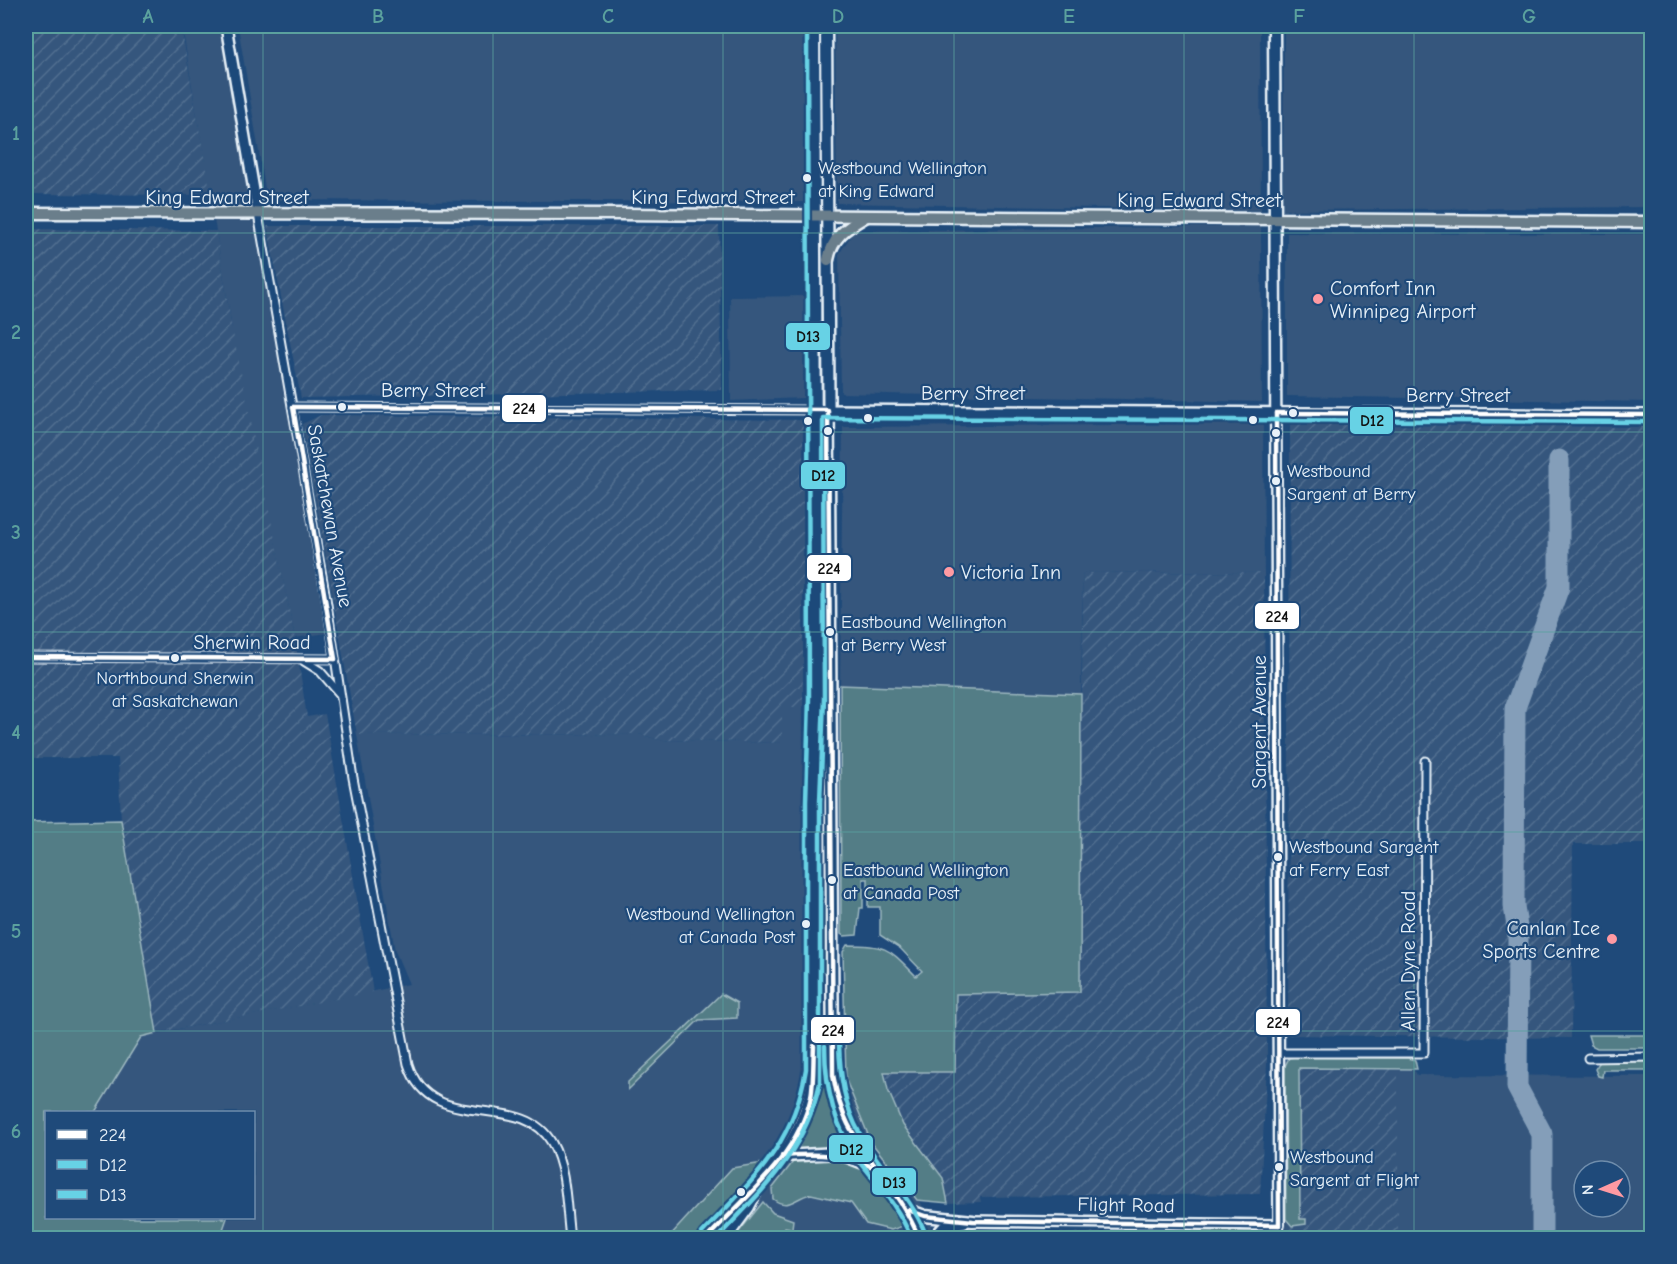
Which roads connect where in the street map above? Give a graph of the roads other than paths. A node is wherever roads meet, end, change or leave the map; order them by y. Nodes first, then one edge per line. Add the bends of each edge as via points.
1 (226, 26) edge
2 (814, 26) edge
3 (826, 26) edge
4 (1274, 26) edge
5 (816, 135) junction
6 (828, 135) junction
7 (26, 213) edge
8 (258, 214) junction
9 (815, 216) junction
10 (828, 216) junction
11 (866, 216) junction
12 (1275, 218) junction
13 (1652, 222) edge
14 (828, 260) junction
15 (293, 407) junction
16 (815, 410) junction
17 (828, 410) junction
18 (1276, 413) junction
19 (1652, 415) edge
20 (828, 530) junction
21 (816, 531) junction
22 (26, 657) edge
23 (296, 658) junction
24 (335, 659) junction
25 (817, 673) junction
26 (829, 673) junction
27 (340, 694) junction
28 (1425, 761) dead end
29 (1279, 1053) junction
30 (1652, 1057) edge
31 (1588, 1058) dead end
32 (782, 1156) junction
33 (879, 1170) junction
34 (765, 1181) junction
35 (908, 1210) junction
36 (973, 1221) junction
37 (1279, 1225) junction
38 (570, 1239) edge
39 (707, 1239) edge
40 (728, 1239) edge
41 (919, 1239) edge
42 (934, 1239) edge
43 (1279, 1239) edge

1 - 8 street, Saskatchewan Avenue
2 - 5 main road
3 - 6 main road
4 - 12 main road, Sargent Avenue
5 - 6 street
5 - 9 main road
6 - 10 main road
7 - 8 main road, King Edward Street
8 - 9 main road, King Edward Street
8 - 15 street, Saskatchewan Avenue
9 - 10 main road, King Edward Street
9 - 16 main road
10 - 11 main road, King Edward Street
10 - 14 main road
11 - 12 main road, King Edward Street
11 - 14 main road via 840,233
12 - 13 main road, King Edward Street
12 - 18 street, Sargent Avenue
14 - 17 main road
15 - 16 street, Berry Street
15 - 24 street, Saskatchewan Avenue
16 - 17 street, Berry Street
16 - 21 main road
17 - 18 street, Berry Street
17 - 20 main road
18 - 19 street, Berry Street
18 - 29 street, Sargent Avenue
20 - 21 street
20 - 26 main road
21 - 25 main road
22 - 23 street, Sherwin Road
23 - 24 street, Sherwin Road
23 - 27 street via 316,667
24 - 27 street, Saskatchewan Avenue
25 - 26 street
25 - 32 main road via 813,802 814,1070 804,1119
26 - 33 main road via 833,1075 847,1125
27 - 38 street, Saskatchewan Avenue via 411,1076 429,1095 452,1107 513,1116 541,1130 553,1144 558,1160
28 - 29 street, Allen Dyne Road via 1424,1053
29 - 37 street, Sargent Avenue
30 - 31 street
32 - 33 main road via 838,1153
32 - 34 main road
33 - 35 main road
34 - 39 main road
34 - 40 street
35 - 36 main road via 924,1216
35 - 41 main road
36 - 37 street, Flight Road
36 - 42 main road via 943,1228
37 - 43 street, Sargent Avenue

